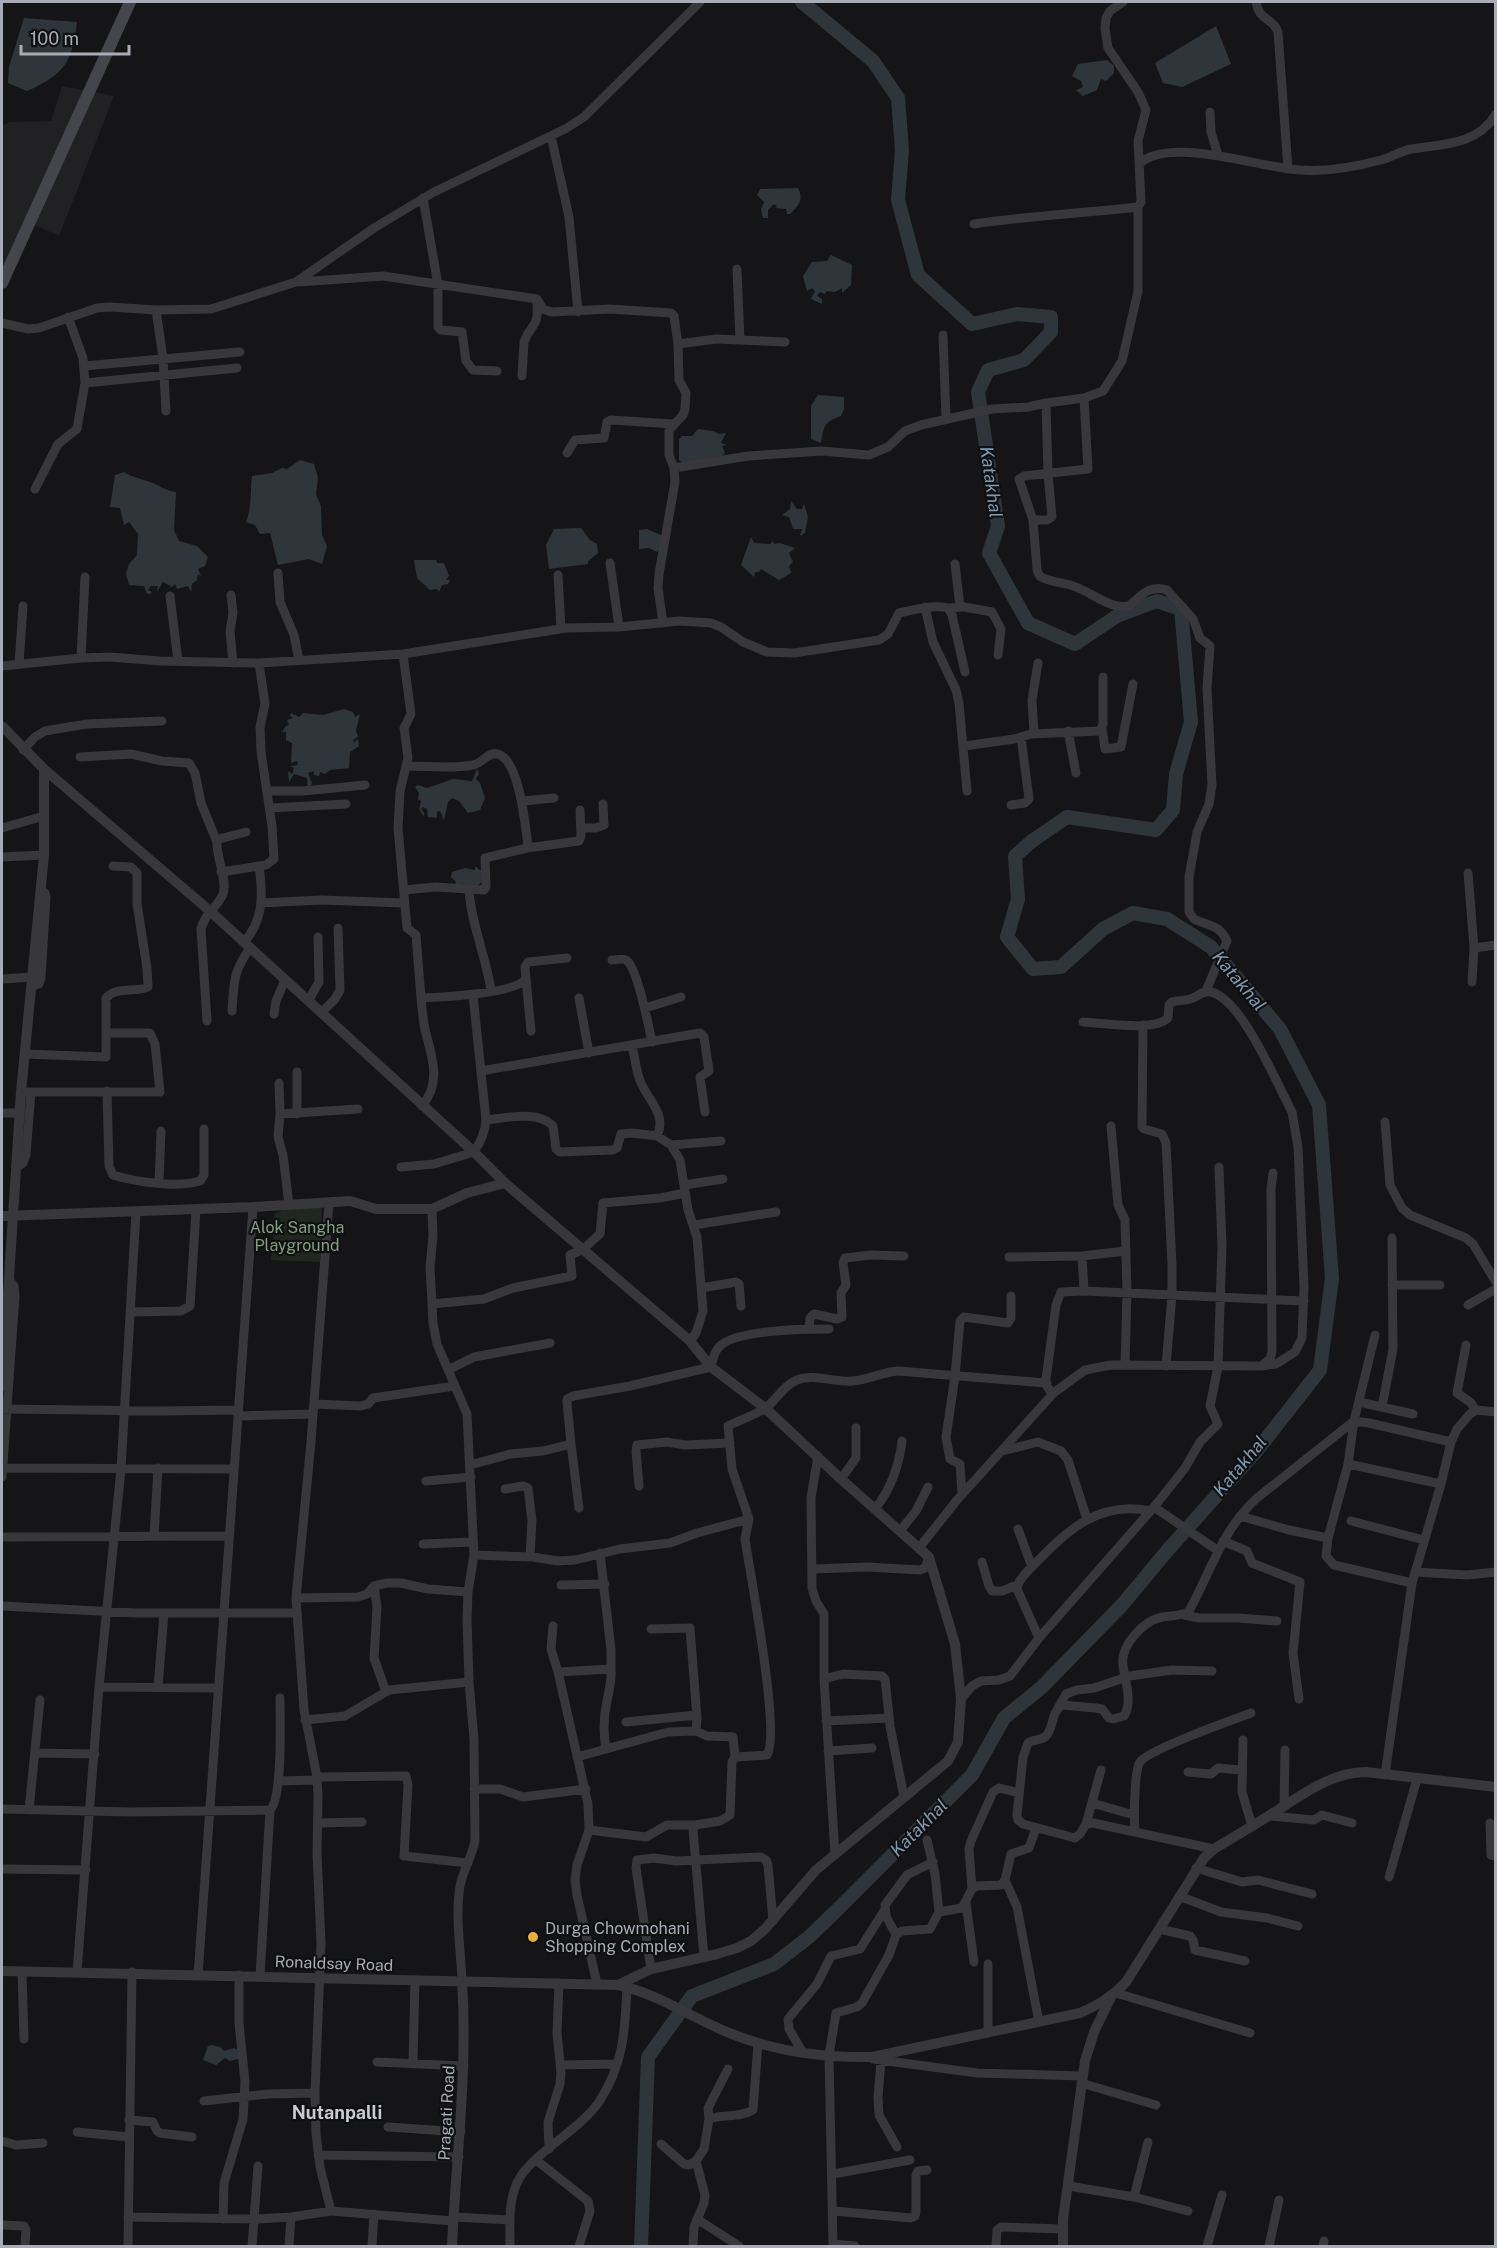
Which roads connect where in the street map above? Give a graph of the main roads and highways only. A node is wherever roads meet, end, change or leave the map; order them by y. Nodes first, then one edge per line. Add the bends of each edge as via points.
1 (130, 2) edge
2 (2, 282) edge

1 - 2 main road

